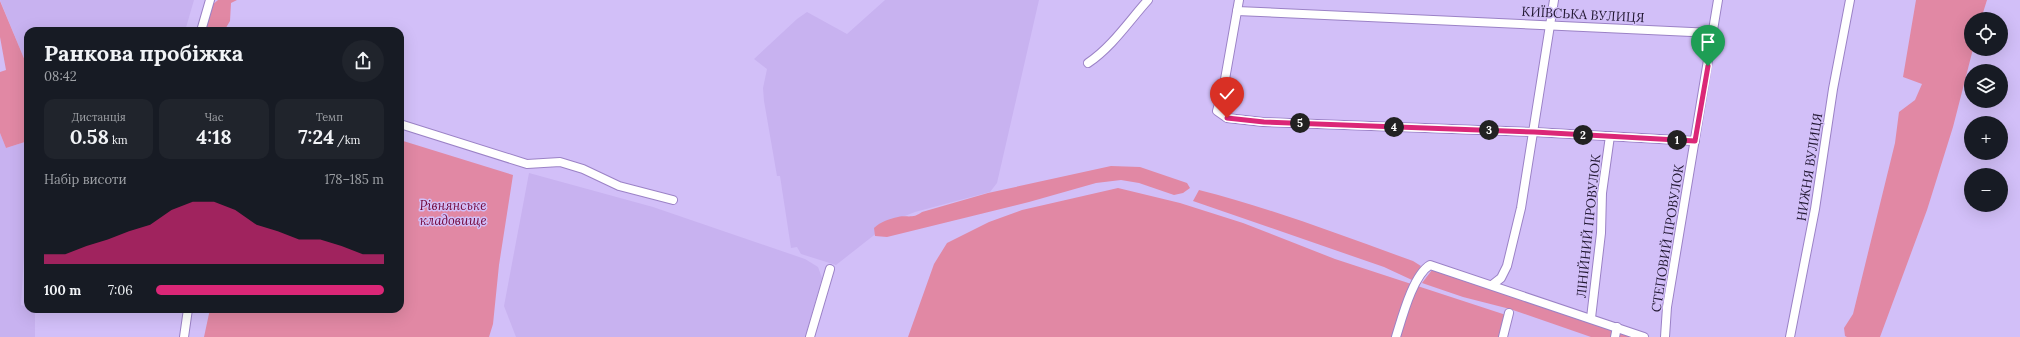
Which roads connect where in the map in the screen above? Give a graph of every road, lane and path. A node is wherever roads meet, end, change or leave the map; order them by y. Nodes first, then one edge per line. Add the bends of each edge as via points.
1 (210, 0) edge
2 (1148, 0) edge
3 (1239, 0) edge
4 (1554, 0) edge
5 (1718, 0) edge
6 (1850, 0) edge
7 (1237, 11) junction
8 (1550, 25) junction
9 (202, 27) edge
10 (1713, 33) junction
11 (1088, 63) dead end
12 (404, 125) edge
13 (1534, 132) junction
14 (1610, 136) junction
15 (1695, 141) junction
16 (673, 200) dead end
17 (830, 269) dead end
18 (1492, 285) junction
19 (187, 313) edge
20 (1509, 313) dead end
21 (1591, 318) junction
22 (1617, 327) junction
23 (184, 337) edge
24 (810, 337) edge
25 (1396, 337) edge
26 (1503, 337) edge
27 (1615, 337) edge
28 (1644, 337) edge
29 (1665, 337) edge
30 (1790, 337) edge

1 - 9 street
2 - 11 street via 1112,43
3 - 7 street
4 - 8 street
5 - 10 street, СТЕПОВИЙ ПРОВУЛОК
6 - 30 street, НИЖНЯ ВУЛИЦЯ via 1833,89 1815,209
7 - 8 street, КИЇВСЬКА ВУЛИЦЯ
7 - 13 street via 1217,111 1227,118 1248,121
8 - 10 street, КИЇВСЬКА ВУЛИЦЯ
8 - 13 street
10 - 15 street, СТЕПОВИЙ ПРОВУЛОК
12 - 16 street via 527,164 560,162 583,169 619,186
13 - 14 street
13 - 18 street via 1521,208 1507,266 1501,278
14 - 15 street
14 - 21 street, ЛІНІЙНИЙ ПРОВУЛОК via 1602,193 1601,233
15 - 29 street, СТЕПОВИЙ ПРОВУЛОК via 1667,307
17 - 24 street
18 - 21 street
18 - 25 street via 1430,265 1423,269 1413,289
19 - 23 street
20 - 26 street
21 - 22 street
22 - 27 street
22 - 28 street

